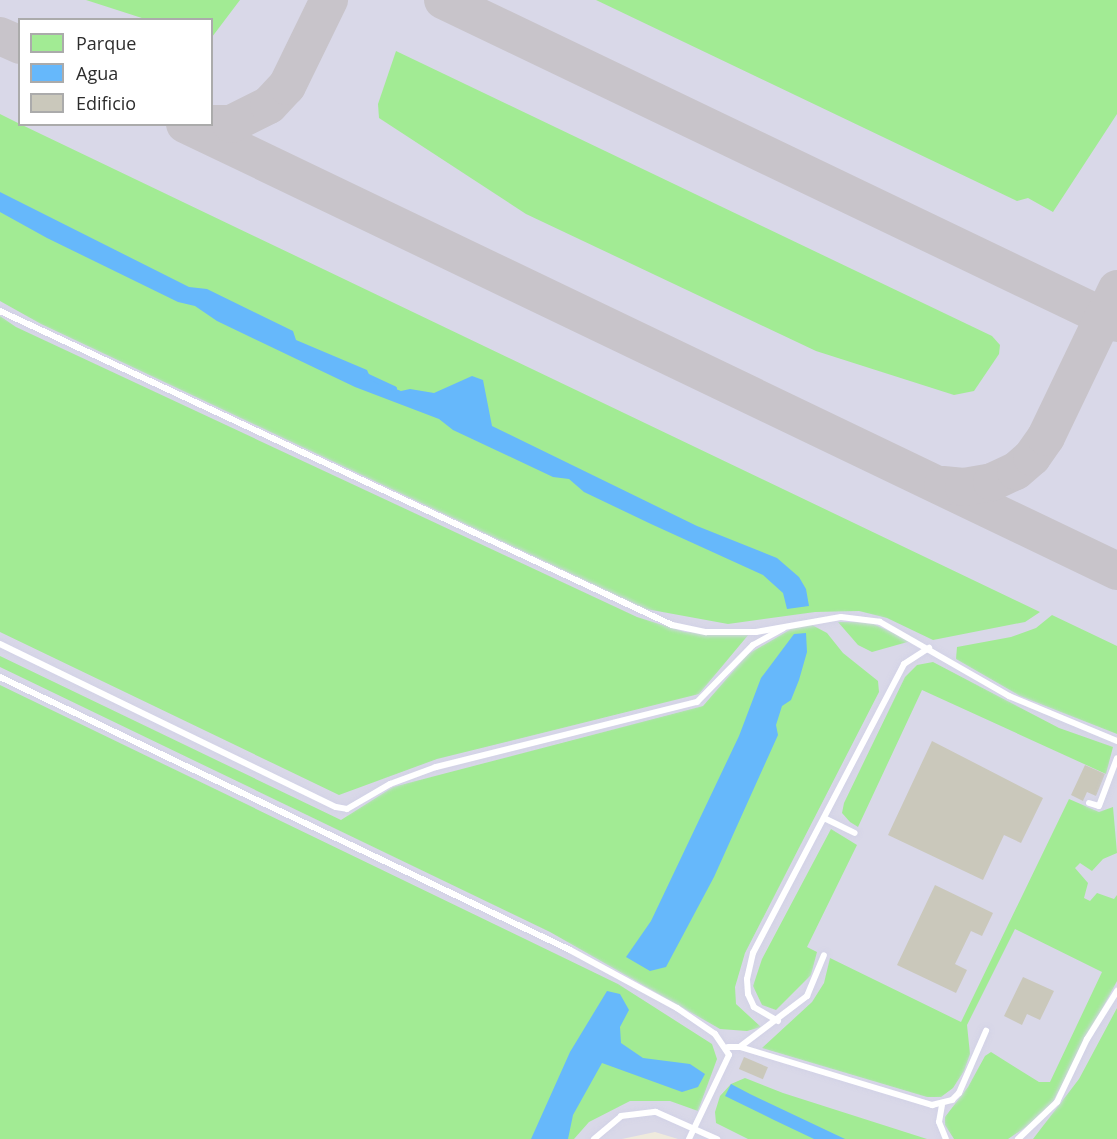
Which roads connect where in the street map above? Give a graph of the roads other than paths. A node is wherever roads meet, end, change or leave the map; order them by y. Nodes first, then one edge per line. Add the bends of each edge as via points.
1 (0, 311) edge
2 (804, 621) junction
3 (0, 644) edge
4 (929, 648) junction
5 (0, 677) edge
6 (1117, 741) edge
7 (1117, 758) edge
8 (1089, 803) dead end
9 (824, 818) junction
10 (855, 833) dead end
11 (824, 955) dead end
12 (1117, 992) edge
13 (778, 1021) junction
14 (986, 1031) dead end
15 (728, 1047) junction
16 (740, 1047) junction
17 (942, 1105) junction
18 (697, 1129) junction
19 (594, 1139) edge
20 (689, 1139) edge
21 (717, 1139) edge
22 (946, 1139) edge
23 (1018, 1139) edge

1 - 2 lane via 240,427 672,625 706,632 756,632
2 - 3 lane via 753,645 697,702 436,767 390,784 347,809
2 - 4 lane via 841,617 880,622
4 - 6 lane via 1009,696
4 - 9 lane via 904,664
5 - 15 lane via 570,950 677,1008 716,1034
7 - 8 lane via 1103,800 1099,806
9 - 10 lane
9 - 13 lane via 753,953 747,979 754,1007
11 - 13 lane via 807,996
12 - 23 lane via 1087,1040 1057,1102
13 - 16 lane
14 - 17 lane via 959,1093
15 - 16 lane
15 - 18 lane via 729,1055
16 - 17 lane via 823,1074
17 - 22 lane via 939,1122
18 - 19 lane via 656,1112 635,1112 621,1116
18 - 20 lane
18 - 21 lane

